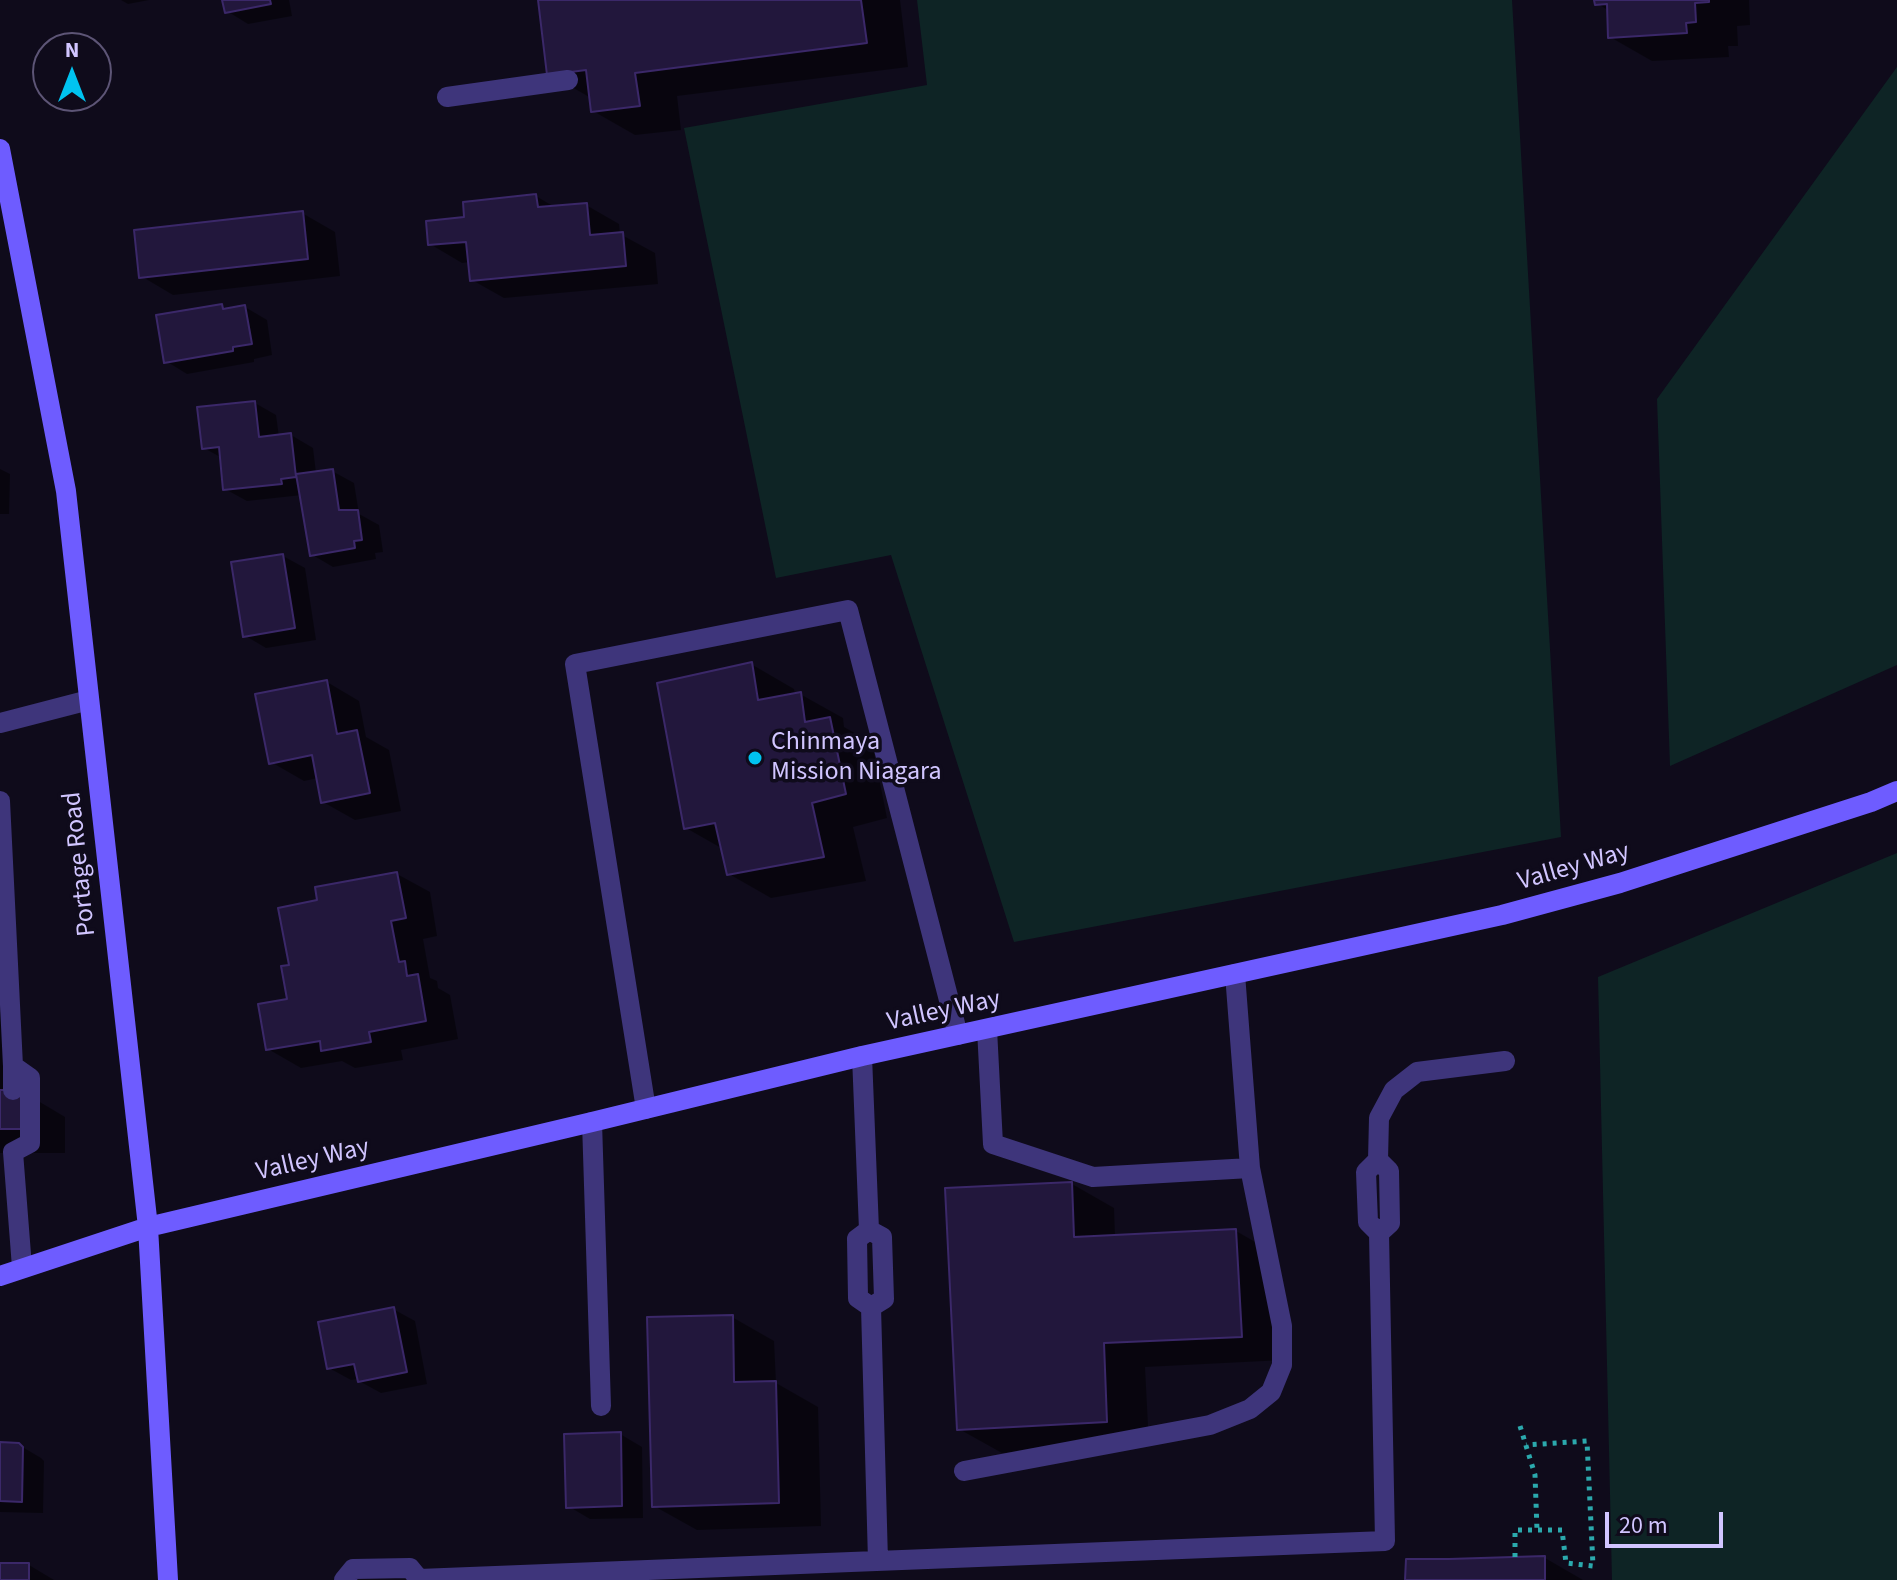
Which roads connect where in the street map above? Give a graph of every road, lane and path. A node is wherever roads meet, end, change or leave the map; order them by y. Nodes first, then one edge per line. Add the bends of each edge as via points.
1 (568, 80) dead end
2 (447, 97) dead end
3 (0, 149) edge
4 (89, 700) junction
5 (0, 723) edge
6 (1897, 791) edge
7 (0, 801) edge
8 (0, 815) edge
9 (1235, 974) junction
10 (987, 1029) junction
11 (958, 1035) junction
12 (862, 1056) junction
13 (1505, 1061) dead end
14 (13, 1066) junction
15 (13, 1090) dead end
16 (646, 1109) junction
17 (592, 1122) junction
18 (13, 1129) dead end
19 (13, 1152) junction
20 (1250, 1168) junction
21 (148, 1227) junction
22 (22, 1267) junction
23 (0, 1276) edge
24 (601, 1406) dead end
25 (1520, 1426) dead end
26 (1526, 1445) junction
27 (964, 1471) dead end
28 (1537, 1530) junction
29 (1515, 1557) dead end
30 (878, 1561) junction
31 (419, 1579) edge
32 (168, 1580) edge
33 (344, 1580) edge

1 - 2 lane
3 - 4 street, Portage Road via 66,491
4 - 5 lane
4 - 21 street, Portage Road
6 - 9 street, Valley Way via 1620,883
7 - 8 lane
8 - 14 lane
9 - 10 street, Valley Way
9 - 20 lane
10 - 11 street, Valley Way
10 - 20 lane via 993,1144 1093,1177
11 - 12 street, Valley Way
11 - 16 lane via 848,610 575,664
12 - 16 street, Valley Way
12 - 30 lane via 869,1230 882,1237 884,1299 871,1307
13 - 30 lane via 1417,1072 1394,1090 1379,1118 1378,1160 1366,1172 1368,1222 1379,1233 1385,1541
14 - 15 lane
14 - 19 lane via 30,1078 30,1143
16 - 17 street, Valley Way
17 - 21 street, Valley Way
17 - 24 lane
18 - 19 lane
19 - 22 lane
20 - 27 lane via 1282,1326 1282,1365 1271,1392 1250,1409 1210,1425
21 - 22 street, Valley Way
21 - 32 street, Portage Road
22 - 23 street, Valley Way
25 - 26 path
26 - 28 path via 1535,1475
26 - 28 path via 1587,1441 1593,1566 1566,1563 1562,1530
28 - 29 path via 1515,1530
30 - 31 lane
31 - 33 lane via 410,1568 353,1569

